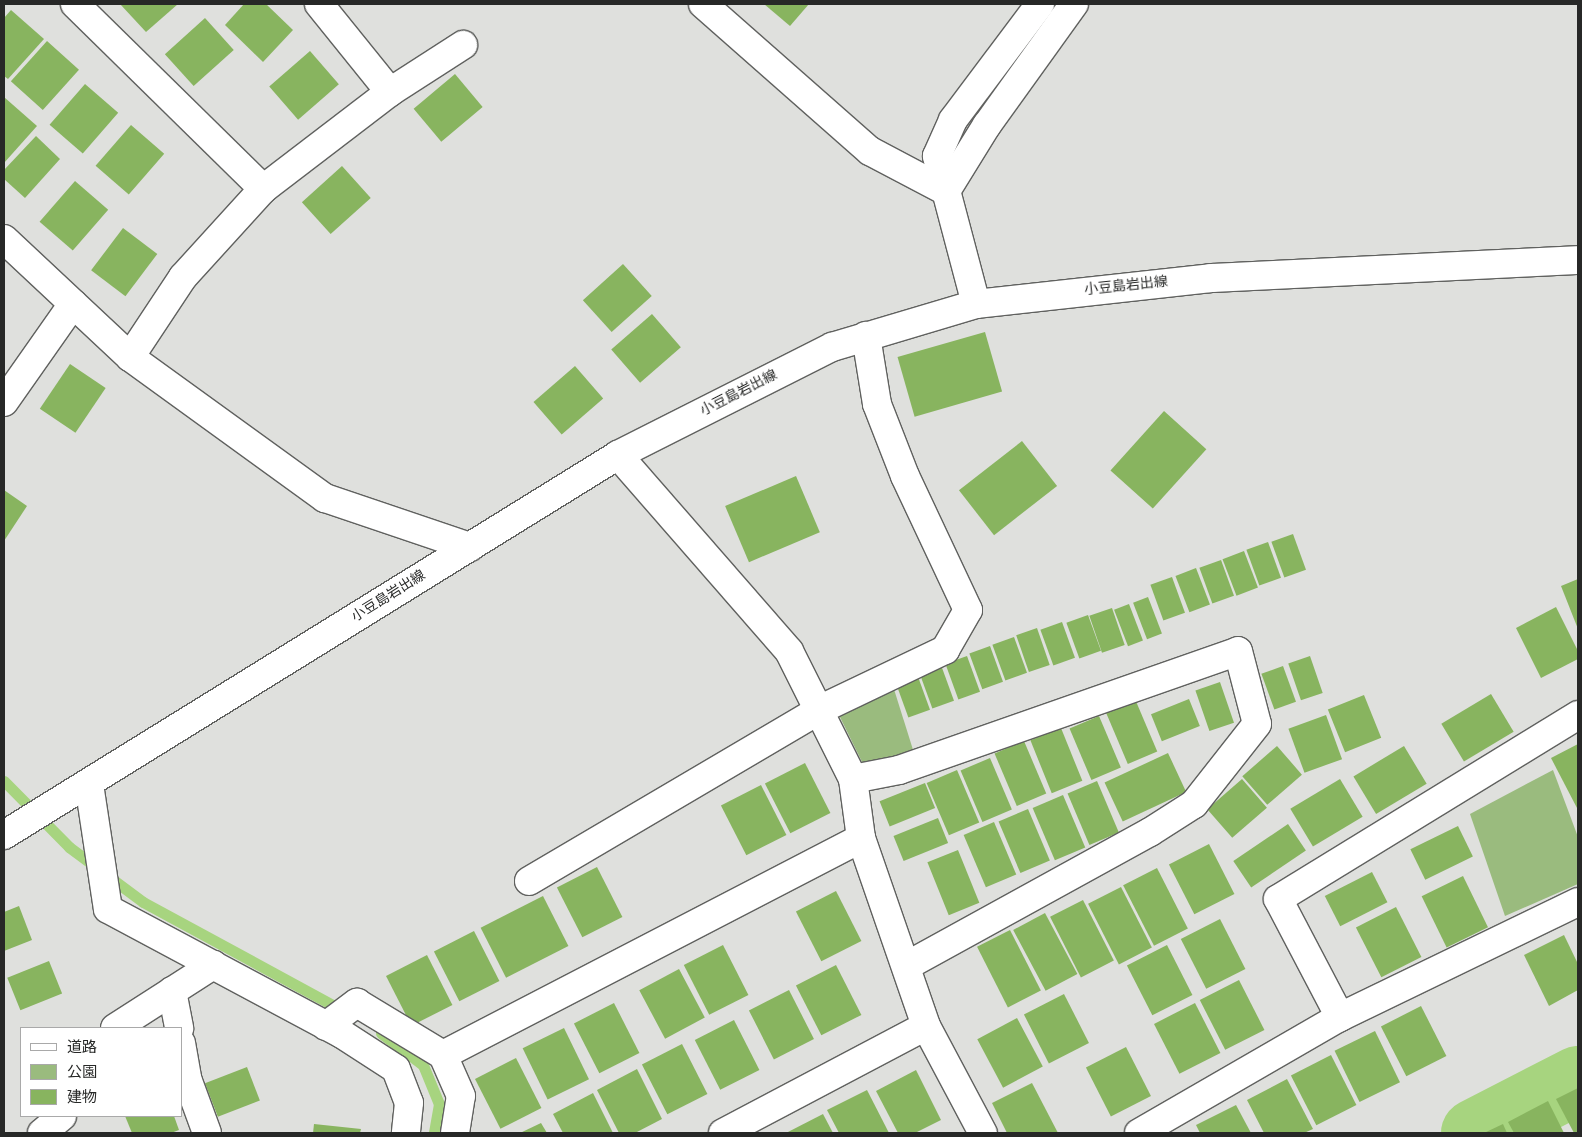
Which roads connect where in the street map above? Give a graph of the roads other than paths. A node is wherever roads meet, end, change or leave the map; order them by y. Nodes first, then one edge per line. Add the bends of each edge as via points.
1 (75, 4) edge
2 (318, 4) edge
3 (702, 4) edge
4 (1040, 4) edge
5 (1074, 4) edge
6 (463, 45) dead end
7 (390, 92) junction
8 (263, 189) junction
9 (946, 190) junction
10 (4, 239) edge
11 (1578, 260) edge
12 (73, 304) junction
13 (976, 304) junction
14 (866, 336) junction
15 (130, 357) junction
16 (4, 402) edge
17 (618, 455) junction
18 (470, 547) junction
19 (819, 710) junction
20 (1578, 715) edge
21 (853, 779) junction
22 (89, 784) junction
23 (4, 835) edge
24 (862, 838) junction
25 (529, 881) dead end
26 (1578, 902) edge
27 (213, 965) junction
28 (906, 966) junction
29 (172, 992) junction
30 (1340, 1017) junction
31 (326, 1026) junction
32 (926, 1026) junction
33 (117, 1027) edge
34 (179, 1027) edge
35 (182, 1048) edge
36 (443, 1055) junction
37 (61, 1117) edge
38 (42, 1133) edge
39 (207, 1133) edge
40 (406, 1133) edge
41 (455, 1133) edge
42 (723, 1133) edge
43 (982, 1133) edge
44 (1139, 1133) edge

1 - 8 street
2 - 7 street
3 - 9 street via 870,150
4 - 9 street via 954,120 937,156
5 - 9 street
6 - 7 street
7 - 8 street
8 - 15 street via 183,277
9 - 13 street
10 - 12 street
11 - 13 street, 小豆島岩出線 via 1211,278
12 - 15 street
12 - 16 street
13 - 14 street, 小豆島岩出線
14 - 17 street, 小豆島岩出線 via 832,347
14 - 19 street via 877,404 905,476 968,610 945,650
15 - 18 street via 325,498
17 - 18 street, 小豆島岩出線
17 - 19 street via 789,651
18 - 22 street, 小豆島岩出線
19 - 21 street
19 - 25 street
20 - 30 street via 1278,898
21 - 24 street
21 - 28 street via 899,770 1238,651 1258,724 1194,804 1150,832
22 - 23 street, 小豆島岩出線
22 - 27 street via 108,909
24 - 28 street
24 - 36 street
26 - 30 street
27 - 29 street
27 - 31 street
28 - 32 street
29 - 33 street
29 - 34 street
30 - 44 street
31 - 36 street via 357,1004
31 - 40 street via 396,1069 409,1103
32 - 42 street
32 - 43 street
35 - 39 street via 188,1081
36 - 41 street via 460,1096
37 - 38 street

